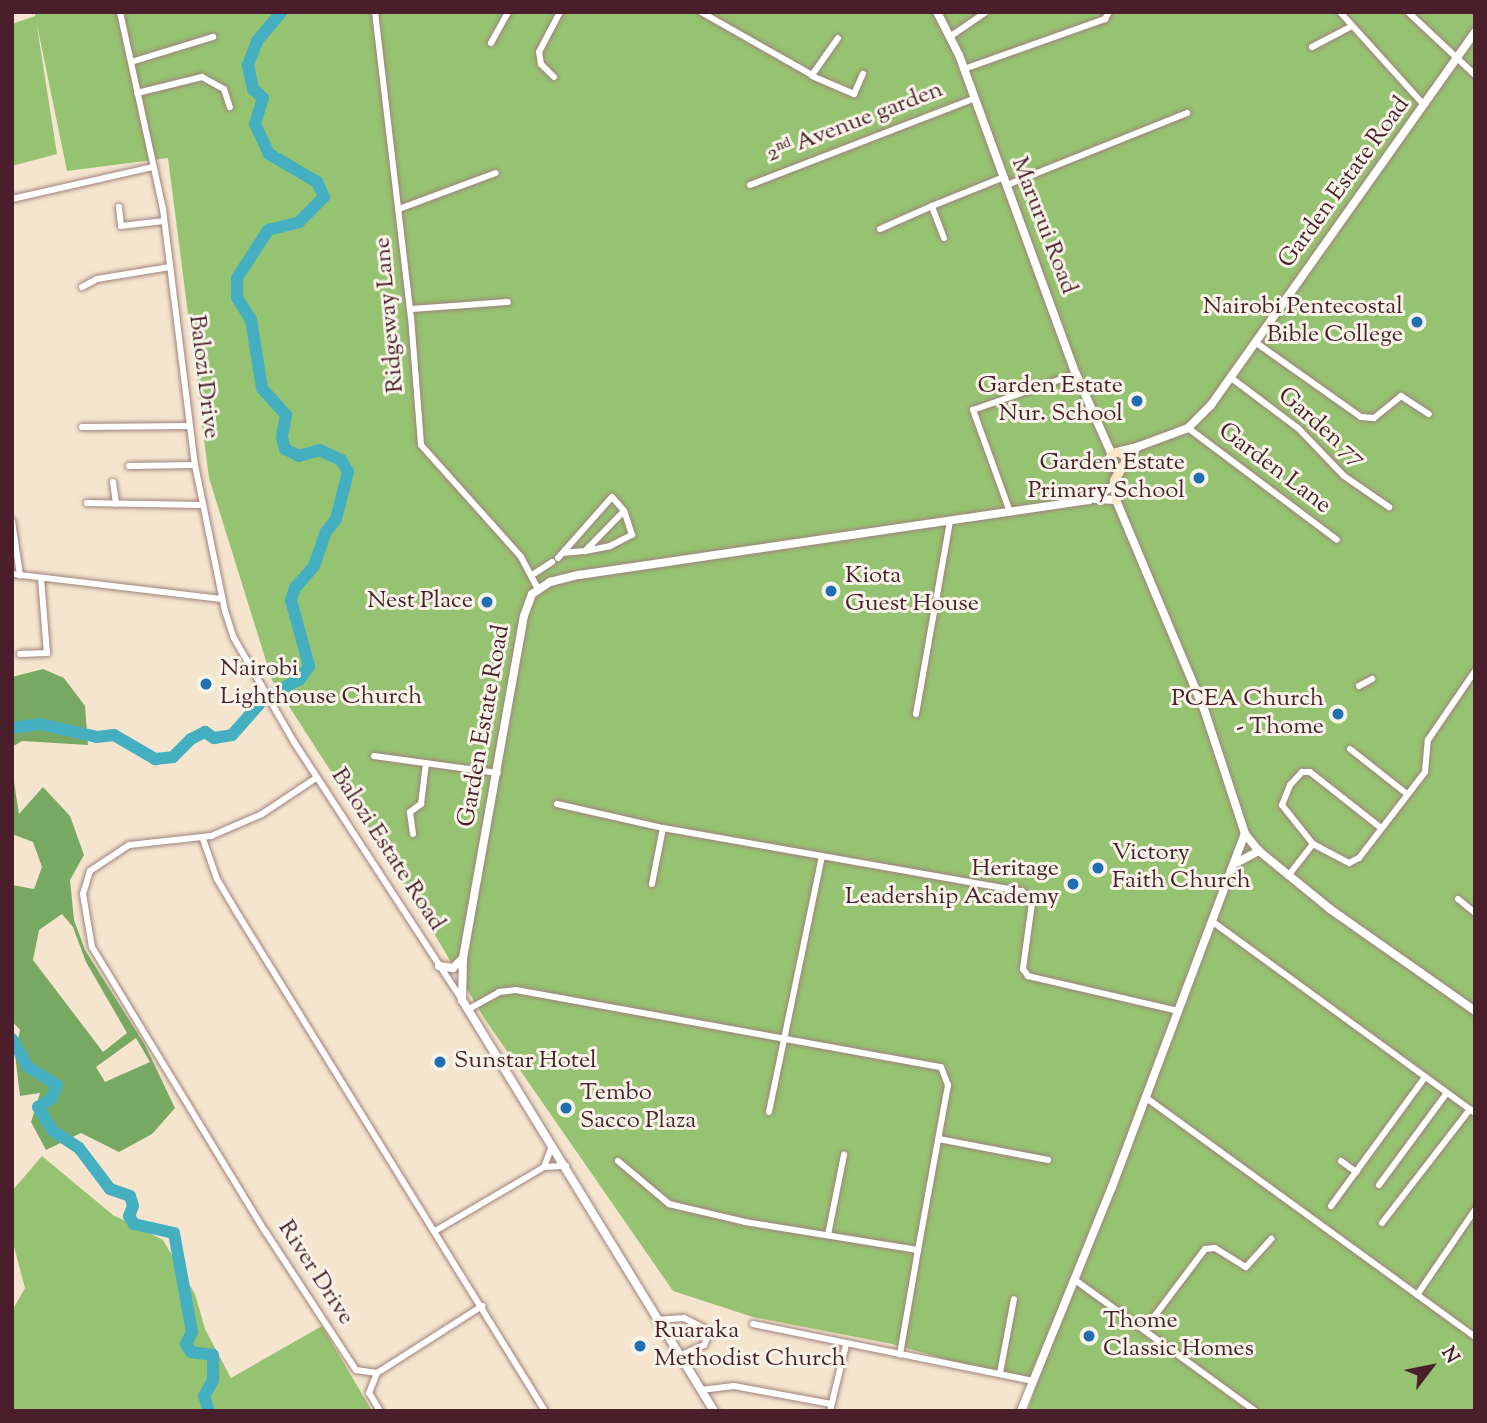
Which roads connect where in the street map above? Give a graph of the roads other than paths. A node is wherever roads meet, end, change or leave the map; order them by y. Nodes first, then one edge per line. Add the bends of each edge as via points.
1 (120, 12) edge
2 (375, 12) edge
3 (508, 12) edge
4 (560, 12) edge
5 (701, 12) edge
6 (937, 12) edge
7 (986, 12) edge
8 (1110, 12) edge
9 (1340, 12) edge
10 (1408, 12) edge
11 (1352, 26) junction
12 (1475, 32) edge
13 (951, 36) junction
14 (213, 37) dead end
15 (838, 38) dead end
16 (491, 43) dead end
17 (1312, 47) dead end
18 (1454, 60) junction
19 (131, 62) junction
20 (964, 69) junction
21 (863, 74) dead end
22 (811, 75) junction
23 (1475, 75) edge
24 (554, 77) dead end
25 (137, 93) junction
26 (975, 98) junction
27 (1424, 105) junction
28 (230, 107) dead end
29 (1187, 113) dead end
30 (153, 167) junction
31 (496, 173) dead end
32 (1005, 181) junction
33 (750, 185) dead end
34 (12, 199) edge
35 (932, 206) junction
36 (119, 207) dead end
37 (399, 209) junction
38 (164, 221) junction
39 (880, 229) dead end
40 (944, 238) dead end
41 (170, 267) junction
42 (82, 287) dead end
43 (508, 302) dead end
44 (411, 309) junction
45 (1255, 342) junction
46 (1076, 374) junction
47 (1230, 377) junction
48 (1429, 414) dead end
49 (82, 426) dead end
50 (190, 426) junction
51 (1188, 428) junction
52 (1137, 447) junction
53 (1113, 457) junction
54 (1123, 465) junction
55 (129, 466) dead end
56 (195, 466) junction
57 (113, 482) dead end
58 (1113, 483) junction
59 (1095, 499) junction
60 (1116, 500) junction
61 (87, 503) dead end
62 (116, 504) junction
63 (202, 505) junction
64 (1389, 507) dead end
65 (624, 511) junction
66 (1010, 512) junction
67 (12, 521) edge
68 (950, 522) junction
69 (1338, 540) dead end
70 (585, 551) junction
71 (558, 558) junction
72 (16, 574) edge
73 (532, 575) junction
74 (41, 578) junction
75 (537, 587) junction
76 (221, 599) junction
77 (20, 654) dead end
78 (1475, 671) edge
79 (1371, 679) dead end
80 (1359, 686) dead end
81 (916, 714) dead end
82 (282, 719) joint
83 (1350, 748) dead end
84 (374, 756) dead end
85 (426, 763) junction
86 (498, 773) junction
87 (316, 778) junction
88 (1407, 794) junction
89 (557, 804) dead end
90 (1380, 827) junction
91 (663, 828) junction
92 (413, 834) dead end
93 (1245, 834) junction
94 (202, 839) junction
95 (1313, 844) junction
96 (1259, 851) junction
97 (821, 856) junction
98 (1238, 862) junction
99 (1288, 876) junction
100 (652, 884) dead end
101 (1458, 899) dead end
102 (1475, 913) edge
103 (1213, 922) junction
104 (463, 958) junction
105 (439, 966) junction
106 (462, 1000) junction
107 (467, 1010) junction
108 (1178, 1011) junction
109 (1475, 1011) edge
110 (786, 1037) junction
111 (1425, 1077) junction
112 (1446, 1094) junction
113 (1145, 1097) junction
114 (1472, 1111) edge
115 (769, 1112) dead end
116 (939, 1139) junction
117 (552, 1145) junction
118 (844, 1155) dead end
119 (1048, 1160) dead end
120 (618, 1161) dead end
121 (1341, 1161) dead end
122 (566, 1166) junction
123 (544, 1167) junction
124 (1356, 1172) junction
125 (1379, 1185) dead end
126 (1331, 1206) dead end
127 (1475, 1210) edge
128 (1468, 1221) junction
129 (1382, 1223) dead end
130 (1475, 1226) edge
131 (435, 1231) junction
132 (828, 1235) junction
133 (1271, 1239) dead end
134 (918, 1250) junction
135 (1075, 1280) junction
136 (1417, 1295) junction
137 (1014, 1299) dead end
138 (482, 1306) junction
139 (657, 1320) junction
140 (753, 1324) dead end
141 (1144, 1330) junction
142 (1475, 1337) edge
143 (846, 1345) junction
144 (900, 1354) junction
145 (679, 1356) junction
146 (377, 1373) junction
147 (1000, 1373) junction
148 (1033, 1381) junction
149 (701, 1390) junction
150 (830, 1408) edge
151 (380, 1411) edge
152 (545, 1411) edge
153 (714, 1411) edge
154 (1021, 1411) edge
155 (1255, 1411) edge

1 - 19 street, Balozi Drive
2 - 37 street, Ridgeway Lane
3 - 16 street
4 - 24 street via 539,52 541,64
5 - 22 street
6 - 13 street, Marurui Road
7 - 13 street
8 - 20 street via 1105,19
9 - 11 street
10 - 18 street
11 - 17 street
11 - 27 street
12 - 18 street, Garden Estate Road
13 - 20 street, Marurui Road
14 - 19 street
15 - 22 street via 818,72
18 - 23 street
18 - 27 street, Garden Estate Road
19 - 25 street, Balozi Drive
20 - 26 street, Marurui Road
21 - 22 street via 854,94
25 - 28 street via 202,77 224,89
25 - 30 street, Balozi Drive
26 - 32 street, Marurui Road
26 - 33 street, 2ⁿᵈ Avenue garden
27 - 45 street, Garden Estate Road
29 - 32 street
30 - 34 street
30 - 38 street, Balozi Drive
31 - 37 street
32 - 35 street
32 - 46 street, Marurui Road
35 - 39 street
35 - 40 street
36 - 38 street via 121,226
37 - 44 street, Ridgeway Lane
38 - 41 street, Balozi Drive
41 - 42 street via 97,279
41 - 50 street, Balozi Drive
43 - 44 street
44 - 73 street, Ridgeway Lane via 421,445
45 - 47 street, Garden Estate Road
45 - 48 street via 1362,417 1377,416 1397,397
46 - 53 street, Marurui Road
46 - 66 street via 972,410
47 - 51 street, Garden Estate Road
47 - 64 street, Garden 77 via 1298,428 1344,476
49 - 50 street
50 - 56 street, Balozi Drive
51 - 52 street
51 - 69 street, Garden Lane
52 - 53 street
52 - 54 street
53 - 54 main road
53 - 54 main road via 1125,457
53 - 58 main road
54 - 58 main road
55 - 56 street
56 - 63 street, Balozi Drive
57 - 62 street
58 - 59 street
58 - 60 main road
59 - 60 street
59 - 66 street
60 - 93 street via 1205,712
61 - 62 street
62 - 63 street
63 - 76 street, Balozi Drive
65 - 70 street
65 - 70 street via 632,535
65 - 71 street via 612,497 605,500
66 - 68 street
67 - 72 street
68 - 75 street via 592,573
68 - 81 street
70 - 71 street
71 - 73 street
72 - 74 street
73 - 75 street, Ridgeway Lane
74 - 76 street
74 - 77 street via 47,653
75 - 86 street, Garden Estate Road via 524,616
76 - 82 street, Balozi Drive via 234,638
78 - 88 street via 1428,740 1425,772
79 - 80 street
82 - 87 street, Balozi Estate Road
83 - 88 street
84 - 85 street
85 - 86 street
85 - 92 street via 421,804 411,813
86 - 104 street, Garden Estate Road
87 - 94 street via 262,814
87 - 105 street, Balozi Estate Road
88 - 90 street
89 - 91 street
90 - 95 street via 1353,862
90 - 95 street via 1310,772 1302,772 1290,785 1282,805
91 - 97 street
91 - 100 street
93 - 96 street
93 - 98 street
94 - 131 street via 218,879
94 - 146 street, River Drive via 129,845 98,864 83,884 93,947 356,1370
95 - 99 street
96 - 98 street
96 - 99 street
97 - 108 street via 1022,891 1032,903 1023,969 1028,976
97 - 110 street
98 - 103 street
99 - 109 street
101 - 102 street
103 - 108 street
103 - 111 street
104 - 105 street via 453,968
104 - 106 street, Garden Estate Road
105 - 106 street, Balozi Estate Road
106 - 107 street, Garden Estate Road
107 - 110 street via 499,992 516,990
107 - 117 street, Garden Estate Road
108 - 113 street
110 - 115 street
110 - 116 street via 941,1067 949,1079
111 - 112 street
111 - 124 street
112 - 114 street
112 - 125 street
113 - 135 street
113 - 136 street
114 - 129 street
116 - 119 street
116 - 134 street
117 - 122 street, Garden Estate Road
117 - 123 street
118 - 132 street
120 - 132 street via 669,1204
121 - 124 street
122 - 123 street
122 - 139 street, Garden Estate Road
123 - 131 street
124 - 126 street
127 - 128 street
128 - 130 street
128 - 136 street
131 - 138 street
132 - 134 street
133 - 141 street via 1246,1267 1216,1248 1205,1249
134 - 144 street
135 - 141 street
135 - 148 street
136 - 142 street
137 - 147 street
138 - 146 street
138 - 152 street
139 - 145 street, Garden Estate Road
139 - 145 street via 684,1318 710,1331 704,1345
140 - 143 street
141 - 155 street
143 - 144 street
143 - 150 street
144 - 147 street
145 - 149 street, Garden Estate Road
146 - 151 street via 369,1393
147 - 148 street
148 - 154 street
149 - 150 street via 734,1386
149 - 153 street, Garden Estate Road

